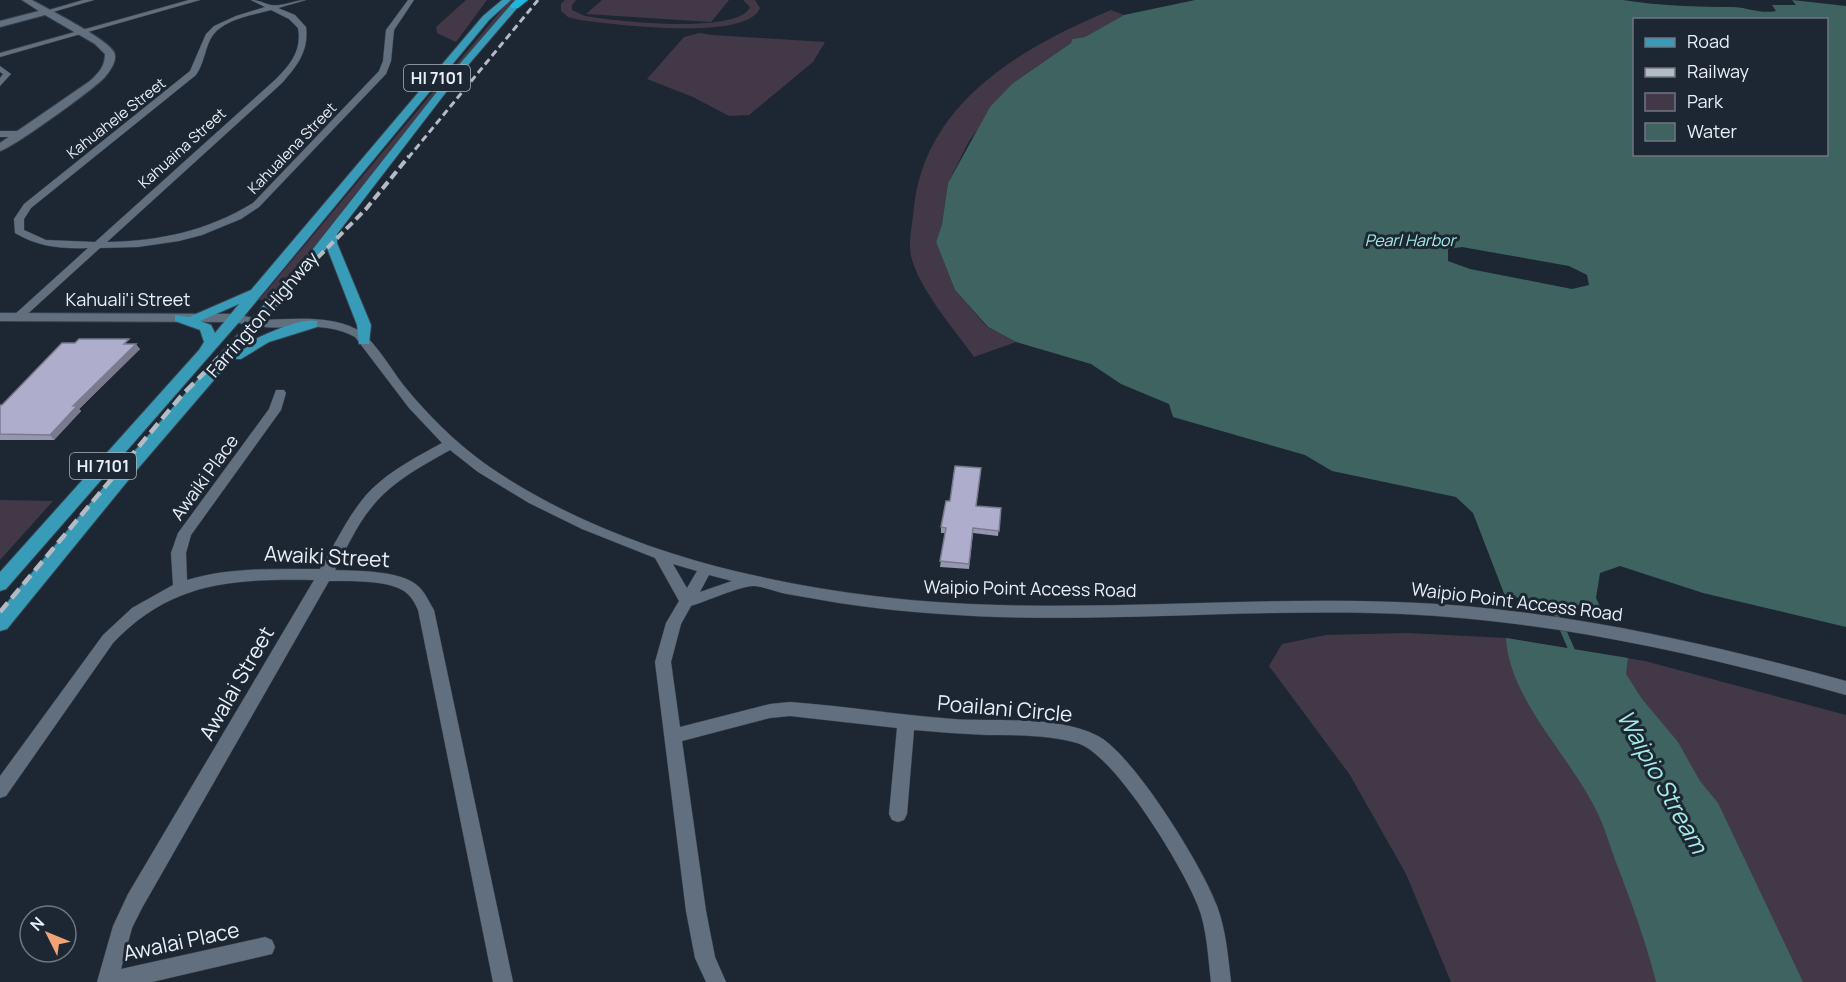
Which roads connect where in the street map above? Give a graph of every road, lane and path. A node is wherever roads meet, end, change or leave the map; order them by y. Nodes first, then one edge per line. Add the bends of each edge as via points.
1 (26, 0) edge
2 (91, 0) edge
3 (197, 0) edge
4 (254, 0) edge
5 (303, 0) edge
6 (411, 0) edge
7 (502, 0) edge
8 (516, 1) edge
9 (273, 9) junction
10 (46, 12) junction
11 (486, 18) junction
12 (0, 24) edge
13 (81, 32) junction
14 (0, 55) edge
15 (0, 68) edge
16 (0, 84) edge
17 (0, 134) edge
18 (20, 134) junction
19 (0, 148) edge
20 (331, 232) junction
21 (97, 245) junction
22 (258, 290) junction
23 (0, 317) edge
24 (18, 317) junction
25 (188, 318) junction
26 (235, 318) junction
27 (259, 320) junction
28 (312, 324) junction
29 (352, 330) junction
30 (364, 341) junction
31 (206, 349) junction
32 (208, 376) junction
33 (280, 393) dead end
34 (450, 444) junction
35 (661, 555) junction
36 (706, 568) junction
37 (324, 576) junction
38 (752, 580) junction
39 (0, 584) edge
40 (181, 588) junction
41 (687, 602) junction
42 (0, 624) edge
43 (1846, 688) edge
44 (906, 721) junction
45 (673, 736) junction
46 (0, 790) edge
47 (898, 814) dead end
48 (265, 947) dead end
49 (107, 982) edge
50 (502, 982) edge
51 (716, 982) edge
52 (1221, 982) edge

1 - 10 street
2 - 10 street
3 - 13 street
4 - 9 street, Kahuaina Street
5 - 9 street, Kahuahele Street
6 - 21 street, Kahualena Street via 390,30 383,72 256,205 228,222 176,240 133,246
7 - 11 main road
8 - 11 main road, Farrington Highway / HI 7101
8 - 20 main road, Farrington Highway / HI 7101
9 - 21 street, Kahuaina Street via 292,17 302,27 304,44 295,62 279,81
9 - 21 street, Kahuahele Street via 215,29 204,57 185,80 35,199 20,219 19,231 34,240
10 - 12 street
10 - 13 street
11 - 22 main road, Farrington Highway / HI 7101
13 - 14 street
13 - 18 street via 110,53 108,66 93,83
15 - 16 street via 7,74
17 - 18 street
18 - 19 street
20 - 27 main road, Farrington Highway / HI 7101
20 - 30 main road via 364,325
21 - 24 street, Kahuaina Street
22 - 25 main road
22 - 26 main road, Farrington Highway / HI 7101
23 - 24 street, Kahuali'i Street
24 - 25 street, Kahuali'i Street
25 - 26 street, Kahuali'i Street
25 - 31 main road via 206,328 211,337
26 - 27 street, Kahuali'i Street
26 - 31 main road, Farrington Highway / HI 7101
27 - 28 street
27 - 29 street, Waipio Point Access Road via 333,317
27 - 32 main road, Farrington Highway / HI 7101
28 - 29 street
28 - 32 main road via 259,341
29 - 30 street, Waipio Point Access Road
30 - 34 street, Waipio Point Access Road via 411,404
31 - 39 main road, Farrington Highway / HI 7101
32 - 42 main road, Farrington Highway / HI 7101
33 - 40 street, Awaiki Place via 274,410 179,544
34 - 35 street, Waipio Point Access Road via 527,496
34 - 37 street, Awalai Street via 373,495
35 - 36 street, Waipio Point Access Road
35 - 41 street
36 - 38 street, Waipio Point Access Road
36 - 41 street
37 - 40 street, Awaiki Street via 238,575
37 - 49 street, Awalai Street via 135,901
37 - 50 street, Awaiki Street via 393,580 414,590 426,610
38 - 41 street
38 - 43 street, Waipio Point Access Road via 846,598 999,611 1307,607 1402,608 1494,615 1602,628
40 - 46 street, Awaiki Street via 139,610 121,625
41 - 45 street via 674,623 663,662
44 - 45 street, Poailani Circle via 790,709
44 - 47 street
44 - 52 street, Poailani Circle via 1061,733 1091,740 1104,748 1125,770 1206,903 1215,927
45 - 51 street via 696,911 705,958
48 - 49 street, Awalai Place

